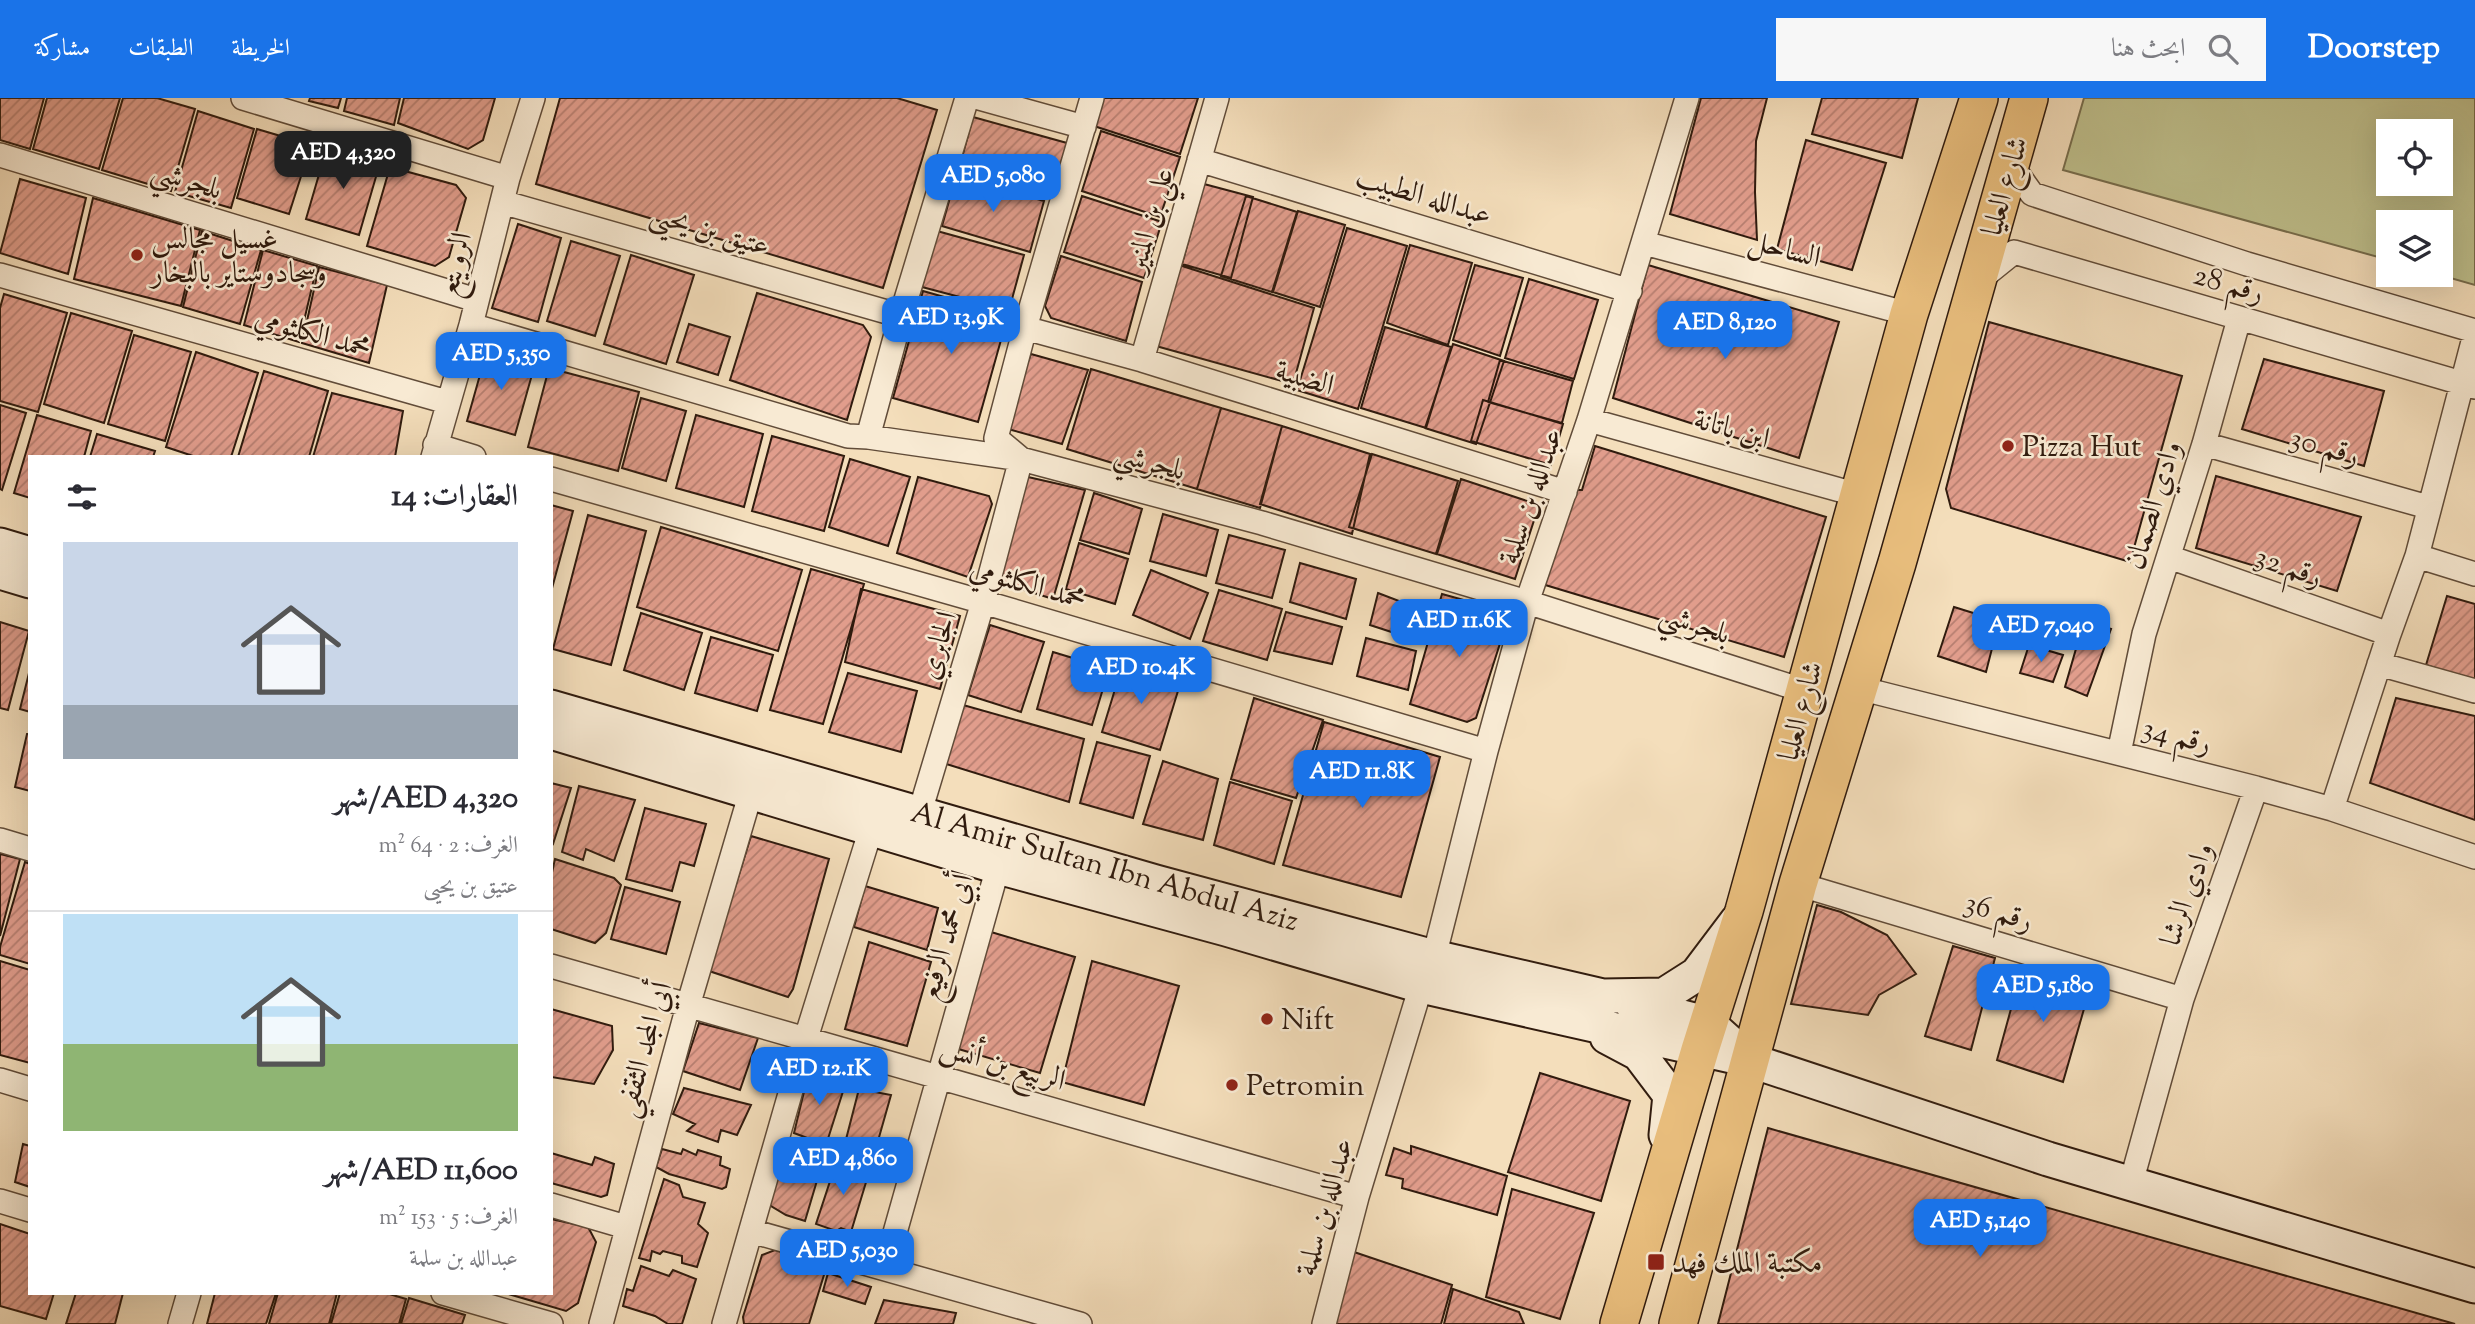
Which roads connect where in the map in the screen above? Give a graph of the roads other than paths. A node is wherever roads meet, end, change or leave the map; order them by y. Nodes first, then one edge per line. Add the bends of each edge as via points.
1 (243, 98) edge
2 (533, 98) edge
3 (967, 98) edge
4 (979, 98) edge
5 (1093, 98) edge
6 (1217, 98) edge
7 (1687, 98) edge
8 (1979, 98) edge
9 (2029, 98) edge
10 (1084, 127) junction
11 (0, 155) edge
12 (1199, 160) junction
13 (2010, 163) junction
14 (509, 177) junction
15 (502, 202) junction
16 (1644, 243) junction
17 (0, 275) edge
18 (1975, 283) junction
19 (1630, 291) junction
20 (476, 300) junction
21 (1909, 314) junction
22 (901, 316) junction
23 (2239, 319) junction
24 (471, 325) junction
25 (1025, 328) junction
26 (2475, 333) edge
27 (1142, 359) junction
28 (2468, 385) edge
29 (447, 402) junction
30 (1589, 421) junction
31 (869, 437) junction
32 (2204, 444) junction
33 (432, 453) edge
34 (453, 455) edge
35 (1021, 459) junction
36 (553, 480) edge
37 (1565, 492) junction
38 (1858, 495) junction
39 (2428, 508) junction
40 (0, 545) edge
41 (28, 553) edge
42 (2417, 556) junction
43 (2169, 557) junction
44 (0, 572) edge
45 (2475, 574) edge
46 (28, 580) edge
47 (1527, 601) junction
48 (983, 602) junction
49 (2389, 635) junction
50 (2379, 664) junction
51 (1859, 688) junction
52 (1805, 691) junction
53 (2475, 691) edge
54 (553, 707) edge
55 (553, 734) edge
56 (1486, 751) junction
57 (2119, 753) junction
58 (2256, 788) junction
59 (751, 792) junction
60 (2332, 810) junction
61 (919, 815) junction
62 (871, 829) junction
63 (0, 840) edge
64 (28, 848) edge
65 (2475, 857) edge
66 (998, 867) junction
67 (1798, 884) junction
68 (1744, 911) junction
69 (553, 967) edge
70 (1428, 972) junction
71 (1604, 996) junction
72 (2182, 999) junction
73 (688, 1006) junction
74 (1577, 1022) junction
75 (1704, 1037) junction
76 (806, 1038) junction
77 (1749, 1060) junction
78 (937, 1076) junction
79 (0, 1080) edge
80 (28, 1088) edge
81 (1662, 1177) junction
82 (2131, 1183) junction
83 (1357, 1197) junction
84 (0, 1201) edge
85 (553, 1206) edge
86 (28, 1209) edge
87 (626, 1227) junction
88 (751, 1231) junction
89 (885, 1268) junction
90 (2475, 1286) edge
91 (188, 1295) edge
92 (450, 1295) edge
93 (180, 1324) edge
94 (551, 1324) edge
95 (601, 1324) edge
96 (724, 1324) edge
97 (1080, 1324) edge
98 (1324, 1324) edge
99 (1619, 1324) edge
100 (1678, 1324) edge

1 - 14 street
2 - 14 street, الرويتع
3 - 22 street
4 - 10 street
5 - 10 street
6 - 12 street, علي بن المنير
7 - 16 street, عبدالله بن سلمة
8 - 21 main road, شارع العليا
9 - 13 main road, شارع العليا
10 - 25 street
11 - 20 street, بلجرشي
12 - 19 street, عبدالله الطبيب
12 - 27 street, علي بن المنير
13 - 18 main road, شارع العليا
13 - 26 street, رقم 28 via 2032,194
14 - 15 street, الرويتع
15 - 20 street, الرويتع
15 - 22 street, عتيق بن يحيى
16 - 19 street, عبدالله بن سلمة
16 - 21 street, الساحل
17 - 29 street, محمد الكلثومي
18 - 23 street, رقم 28 via 2014,252
18 - 51 main road, شارع العليا
19 - 30 street, عبدالله بن سلمة
20 - 24 street, الرويتع
21 - 38 main road, شارع العليا
22 - 31 street
23 - 28 street, رقم 28
23 - 32 street, وادي الصمان
24 - 29 street, الرويتع
24 - 31 street, بلجرشي via 848,436
25 - 27 street, الضبية
25 - 35 street via 996,438
26 - 28 street
27 - 37 street, الضبية
28 - 39 street
29 - 33 street, الرويتع
30 - 37 street, عبدالله بن سلمة
30 - 38 street, ابن باتانة
31 - 35 street, بلجرشي
32 - 39 street, رقم 30
32 - 43 street, وادي الصمان
33 - 34 street
35 - 47 street, بلجرشي
35 - 48 street, الجابري
36 - 48 street, محمد الكلثومي
37 - 47 street, عبدالله بن سلمة
38 - 52 main road, شارع العليا
39 - 42 street
40 - 41 street
42 - 45 street
42 - 49 street
43 - 49 street, رقم 32
43 - 57 street, وادي الصمان via 2144,634
44 - 46 street
47 - 52 street, بلجرشي
47 - 56 street, عبدالله بن سلمة
48 - 56 street, محمد الكلثومي
48 - 61 street, الجابري
49 - 50 street
50 - 53 street
50 - 60 street
51 - 57 street, رقم 34
51 - 67 main road, شارع العليا
52 - 68 main road, شارع العليا
54 - 61 street, Al Amir Sultan Ibn Abdul Aziz
55 - 59 street, Al Amir Sultan Ibn Abdul Aziz
56 - 70 street, عبدالله بن سلمة
57 - 58 street, رقم 34
58 - 60 street, رقم 34
58 - 72 street, وادي الرشا
59 - 62 street, Al Amir Sultan Ibn Abdul Aziz
59 - 73 street, أبي المجد الثقفي
60 - 65 street, رقم 34
61 - 70 street, Al Amir Sultan Ibn Abdul Aziz via 1156,882
62 - 66 street, Al Amir Sultan Ibn Abdul Aziz
62 - 76 street
63 - 64 street
66 - 70 street, Al Amir Sultan Ibn Abdul Aziz
66 - 78 street, أبي محمد الرفيع
67 - 72 street, رقم 36
67 - 77 main road, شارع العليا
68 - 71 street, Al Amir Sultan Ibn Abdul Aziz via 1697,974 1664,995
68 - 75 main road, شارع العليا
69 - 73 street, الربيع بن أنس
70 - 71 street, Al Amir Sultan Ibn Abdul Aziz
70 - 74 street, Al Amir Sultan Ibn Abdul Aziz
70 - 83 street, عبدالله بن سلمة
71 - 75 street
72 - 82 street, وادي الرشا
73 - 76 street, الربيع بن أنس
73 - 87 street, أبي المجد الثقفي
74 - 75 street, Al Amir Sultan Ibn Abdul Aziz
74 - 81 street, Al Amir Sultan Ibn Abdul Aziz via 1639,1054 1670,1095
75 - 77 street, Al Amir Sultan Ibn Abdul Aziz
75 - 81 main road, شارع العليا
76 - 78 street, الربيع بن أنس
76 - 88 street
77 - 82 street, Al Amir Sultan Ibn Abdul Aziz
77 - 100 main road, شارع العليا
78 - 83 street, الربيع بن أنس
78 - 89 street, أبي محمد الرفيع
79 - 80 street
81 - 99 main road, شارع العليا
82 - 90 street, Al Amir Sultan Ibn Abdul Aziz
83 - 98 street, عبدالله بن سلمة
84 - 86 street
85 - 87 street
87 - 95 street, أبي المجد الثقفي
88 - 89 street
88 - 96 street
89 - 97 street
91 - 93 street
92 - 94 street

